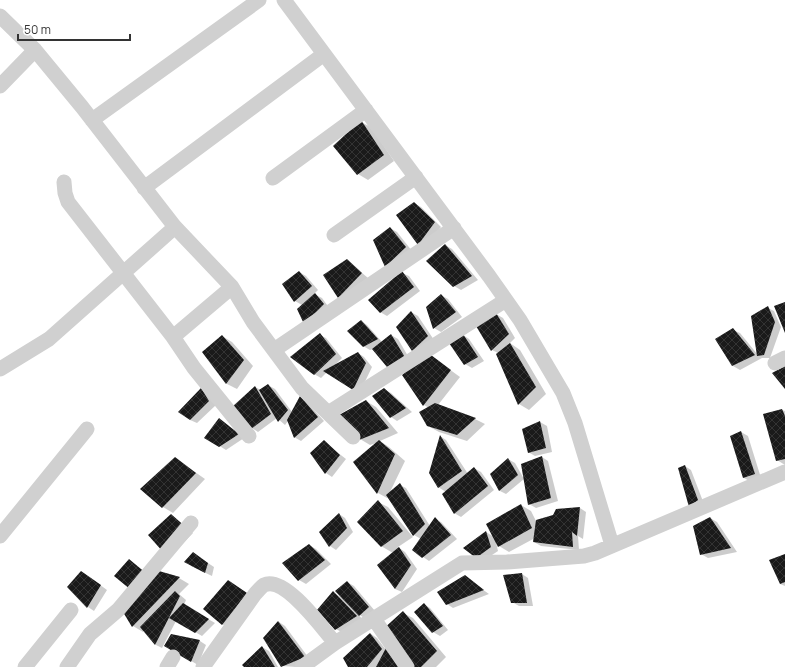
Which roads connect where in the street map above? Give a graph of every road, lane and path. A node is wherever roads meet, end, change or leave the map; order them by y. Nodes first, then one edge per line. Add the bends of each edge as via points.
1 (259, 0) edge
2 (284, 0) edge
3 (0, 16) edge
4 (36, 50) junction
5 (324, 54) junction
6 (0, 86) edge
7 (366, 110) junction
8 (92, 120) junction
9 (416, 177) junction
10 (273, 178) dead end
11 (64, 182) dead end
12 (144, 188) junction
13 (175, 227) junction
14 (454, 228) junction
15 (334, 235) dead end
16 (124, 273) junction
17 (232, 287) junction
18 (506, 300) junction
19 (173, 337) junction
20 (274, 350) junction
21 (0, 369) edge
22 (328, 413) junction
23 (87, 429) dead end
24 (249, 436) dead end
25 (353, 437) dead end
26 (785, 472) edge
27 (191, 523) dead end
28 (0, 536) edge
29 (612, 545) junction
30 (71, 610) dead end
31 (374, 619) junction
32 (335, 643) junction
33 (25, 667) edge
34 (67, 667) edge
35 (203, 667) edge
36 (302, 667) edge
37 (407, 667) edge

1 - 8 street
2 - 5 street
3 - 4 street
4 - 6 street
4 - 8 street
5 - 7 street
5 - 12 street
7 - 9 street
7 - 10 street
8 - 12 street
9 - 14 street
9 - 15 street
11 - 16 street via 68,202
12 - 13 street
13 - 16 street
13 - 17 street
14 - 18 street
14 - 20 street
16 - 19 street
16 - 21 street via 50,339
17 - 19 street
17 - 20 street
18 - 22 street
18 - 29 street via 564,393
19 - 24 street via 194,368
20 - 22 street via 302,388
22 - 25 street
23 - 28 street
26 - 29 street
27 - 34 street via 118,610 90,634
29 - 31 street via 584,556 462,563
30 - 33 street
31 - 32 street
31 - 37 street
32 - 35 street via 290,592 280,586 264,585
32 - 36 street

